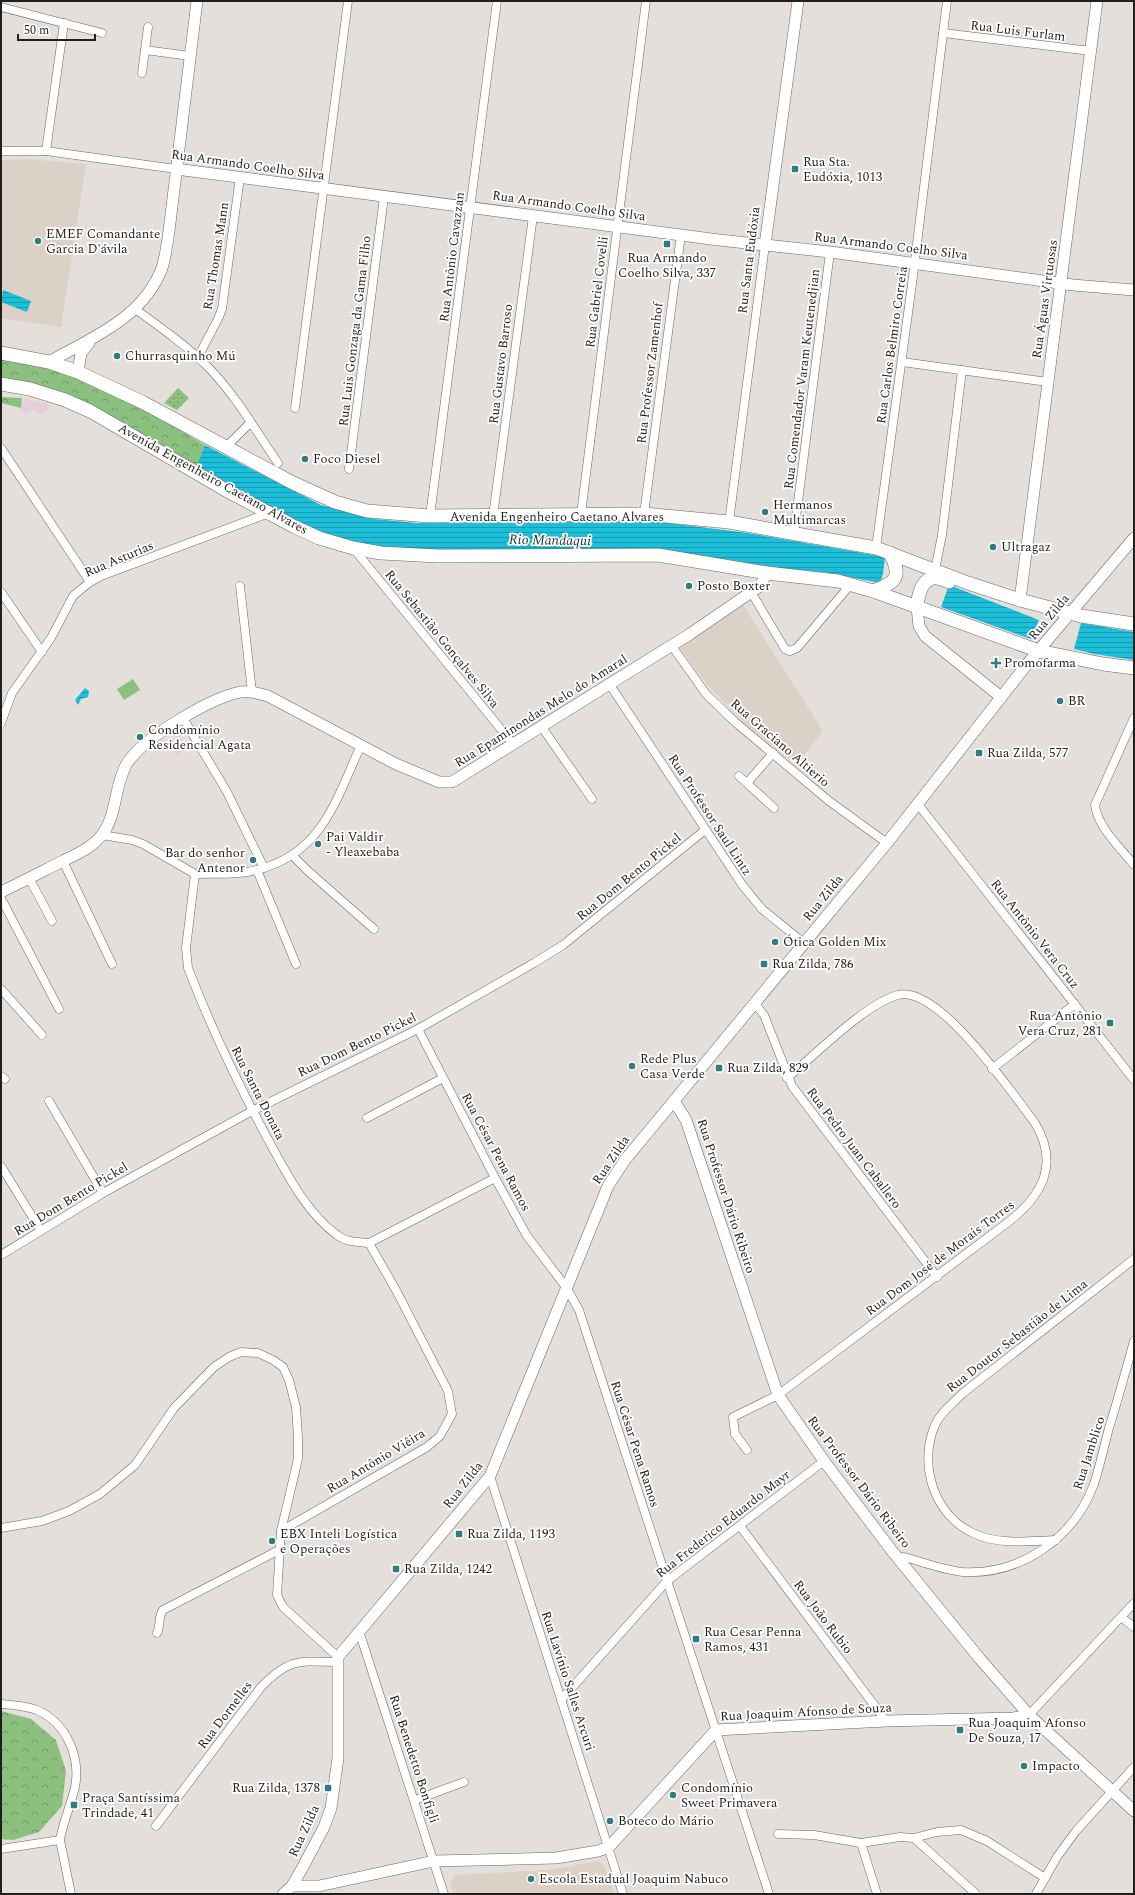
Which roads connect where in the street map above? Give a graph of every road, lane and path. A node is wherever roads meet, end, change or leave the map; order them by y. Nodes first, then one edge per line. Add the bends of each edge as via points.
1 (197, 1) edge
2 (348, 1) edge
3 (497, 1) edge
4 (646, 1) edge
5 (798, 1) edge
6 (947, 1) edge
7 (1097, 1) edge
8 (1, 6) edge
9 (64, 23) junction
10 (148, 27) dead end
11 (102, 33) dead end
12 (943, 34) junction
13 (145, 50) junction
14 (1091, 51) junction
15 (190, 56) junction
16 (142, 73) dead end
17 (1, 151) edge
18 (46, 152) junction
19 (176, 169) junction
20 (240, 177) junction
21 (323, 189) junction
22 (384, 197) junction
23 (470, 207) junction
24 (533, 216) junction
25 (618, 226) junction
26 (680, 235) junction
27 (765, 245) junction
28 (830, 252) junction
29 (915, 263) junction
30 (1061, 283) junction
31 (1134, 290) edge
32 (135, 309) junction
33 (94, 339) junction
34 (1, 353) edge
35 (198, 358) junction
36 (50, 362) junction
37 (902, 362) junction
38 (962, 370) junction
39 (78, 372) junction
40 (1048, 382) junction
41 (1, 384) edge
42 (295, 408) dead end
43 (250, 423) junction
44 (226, 447) junction
45 (1, 448) edge
46 (278, 463) dead end
47 (349, 468) dead end
48 (269, 513) junction
49 (581, 514) junction
50 (644, 514) junction
51 (430, 516) junction
52 (493, 516) junction
53 (729, 522) junction
54 (794, 533) junction
55 (1134, 538) edge
56 (353, 548) junction
57 (876, 548) junction
58 (890, 553) junction
59 (935, 570) junction
60 (767, 573) junction
61 (90, 582) junction
62 (968, 583) junction
63 (851, 584) junction
64 (240, 586) dead end
65 (873, 591) junction
66 (1, 592) edge
67 (751, 592) junction
68 (1020, 600) junction
69 (917, 607) junction
70 (1071, 613) junction
71 (1134, 624) edge
72 (672, 646) junction
73 (1039, 650) junction
74 (42, 652) junction
75 (1134, 668) edge
76 (610, 685) junction
77 (252, 692) junction
78 (1001, 697) junction
79 (183, 718) junction
80 (1134, 718) edge
81 (1, 723) edge
82 (541, 726) junction
83 (513, 744) junction
84 (361, 745) junction
85 (773, 753) junction
86 (739, 776) dead end
87 (748, 782) junction
88 (592, 799) dead end
89 (917, 803) junction
90 (774, 808) dead end
91 (705, 830) junction
92 (102, 835) junction
93 (886, 843) junction
94 (293, 856) junction
95 (63, 861) junction
96 (1134, 865) edge
97 (261, 869) junction
98 (195, 874) junction
99 (29, 878) junction
100 (1, 892) edge
101 (1, 898) edge
102 (52, 921) dead end
103 (374, 929) dead end
104 (805, 944) junction
105 (112, 964) dead end
106 (296, 964) dead end
107 (1, 989) edge
108 (756, 1004) junction
109 (1075, 1004) junction
110 (59, 1009) dead end
111 (418, 1029) junction
112 (42, 1035) dead end
113 (992, 1069) junction
114 (443, 1078) junction
115 (788, 1078) junction
116 (1134, 1080) edge
117 (49, 1101) dead end
118 (674, 1101) junction
119 (252, 1111) junction
120 (367, 1118) dead end
121 (1, 1166) edge
122 (495, 1178) junction
123 (103, 1193) junction
124 (41, 1231) junction
125 (369, 1244) junction
126 (1, 1255) edge
127 (1134, 1259) edge
128 (937, 1277) junction
129 (566, 1287) junction
130 (1134, 1341) edge
131 (778, 1396) junction
132 (747, 1450) dead end
133 (824, 1461) junction
134 (490, 1476) junction
135 (740, 1526) junction
136 (1, 1528) edge
137 (281, 1531) junction
138 (1056, 1540) junction
139 (279, 1550) junction
140 (897, 1558) junction
141 (667, 1581) junction
142 (1134, 1603) edge
143 (1121, 1617) junction
144 (1134, 1627) edge
145 (359, 1631) junction
146 (157, 1633) dead end
147 (338, 1660) junction
148 (561, 1700) junction
149 (1, 1704) edge
150 (1029, 1715) junction
151 (886, 1721) junction
152 (716, 1730) junction
153 (1134, 1767) edge
154 (464, 1782) dead end
155 (1112, 1791) junction
156 (415, 1800) junction
157 (1134, 1811) edge
158 (156, 1826) dead end
159 (778, 1834) dead end
160 (914, 1838) junction
161 (60, 1840) junction
162 (862, 1843) junction
163 (608, 1847) junction
164 (1, 1849) edge
165 (434, 1861) junction
166 (1045, 1878) junction
167 (293, 1890) edge
168 (71, 1894) edge
169 (283, 1894) edge
170 (444, 1894) edge
171 (624, 1894) edge
172 (769, 1894) edge
173 (877, 1894) edge
174 (976, 1894) edge
175 (1036, 1894) edge

1 - 15 street
2 - 21 street
3 - 23 street, Rua Antônio Cavazzan
4 - 25 street, Rua Gabriel Covelli
5 - 27 street, Rua Santa Eudóxia
6 - 12 street, Rua Carlos Belmiro Correia
7 - 14 street, Rua Águas Virtuosas
8 - 9 street
9 - 11 street
9 - 18 street
10 - 13 street
12 - 14 street, Rua Luis Furlam
12 - 29 street, Rua Carlos Belmiro Correia
13 - 15 street
13 - 16 street
14 - 30 street, Rua Águas Virtuosas
15 - 19 street
17 - 18 street, Rua Armando Coelho Silva
18 - 19 street, Rua Armando Coelho Silva
19 - 20 street, Rua Armando Coelho Silva
19 - 32 street via 162,267 147,295
20 - 21 street, Rua Armando Coelho Silva
20 - 35 street, Rua Thomas Mann via 222,309
21 - 22 street, Rua Armando Coelho Silva
21 - 42 street
22 - 23 street, Rua Armando Coelho Silva
22 - 47 street, Rua Luis Gonzaga da Gama Filho
23 - 24 street, Rua Armando Coelho Silva
23 - 51 street, Rua Antônio Cavazzan
24 - 25 street, Rua Armando Coelho Silva
24 - 52 street, Rua Gustavo Barroso
25 - 26 street, Rua Armando Coelho Silva
25 - 49 street, Rua Gabriel Covelli
26 - 27 street, Rua Armando Coelho Silva
26 - 50 street, Rua Professor Zamenhof
27 - 28 street, Rua Armando Coelho Silva
27 - 53 street, Rua Santa Eudóxia
28 - 29 street, Rua Armando Coelho Silva
28 - 54 street, Rua Comendador Varam Keutenedjian
29 - 30 street, Rua Armando Coelho Silva
29 - 37 street, Rua Carlos Belmiro Correia
30 - 31 street, Rua Armando Coelho Silva
30 - 40 street, Rua Águas Virtuosas
32 - 33 street
32 - 35 street
33 - 36 street
33 - 39 street via 81,353
34 - 36 main road, Avenida Engenheiro Caetano Alvares
35 - 43 street via 230,393
36 - 39 main road, Avenida Engenheiro Caetano Alvares
37 - 38 street
37 - 57 street, Rua Carlos Belmiro Correia
38 - 40 street
38 - 59 street via 942,535
39 - 44 main road, Avenida Engenheiro Caetano Alvares via 142,402
40 - 68 street, Rua Águas Virtuosas
41 - 48 main road, Avenida Engenheiro Caetano Alvares via 30,389 90,411
43 - 44 street
43 - 46 street
44 - 51 main road, Avenida Engenheiro Caetano Alvares via 335,502 367,511
45 - 61 street
48 - 56 main road, Avenida Engenheiro Caetano Alvares via 319,538
48 - 61 street, Rua Asturias
49 - 50 main road, Avenida Engenheiro Caetano Alvares
49 - 52 main road, Avenida Engenheiro Caetano Alvares
50 - 53 main road, Avenida Engenheiro Caetano Alvares
51 - 52 main road, Avenida Engenheiro Caetano Alvares
53 - 54 main road, Avenida Engenheiro Caetano Alvares
54 - 57 main road, Avenida Engenheiro Caetano Alvares
55 - 70 street, Rua Zilda
56 - 60 main road, Avenida Engenheiro Caetano Alvares via 381,553 438,556 658,555
56 - 83 street, Rua Sebastião Gonçalves Silva
57 - 58 main road, Avenida Engenheiro Caetano Alvares
58 - 59 main road, Avenida Engenheiro Caetano Alvares
58 - 65 main road via 897,566 896,575 889,584
59 - 62 main road, Avenida Engenheiro Caetano Alvares
60 - 63 main road, Avenida Engenheiro Caetano Alvares
60 - 67 street, Rua Epaminondas Melo do Amaral via 760,586
61 - 74 street, Rua Asturias via 73,596
62 - 68 main road, Avenida Engenheiro Caetano Alvares
62 - 69 main road via 960,585 932,578 920,591
63 - 65 main road, Avenida Engenheiro Caetano Alvares
63 - 67 street via 797,648 790,651 786,649
64 - 77 street
65 - 69 main road, Avenida Engenheiro Caetano Alvares
66 - 74 street
67 - 72 street, Rua Epaminondas Melo do Amaral
68 - 70 main road, Avenida Engenheiro Caetano Alvares
69 - 73 main road, Avenida Engenheiro Caetano Alvares
69 - 78 street via 919,626 925,636
70 - 71 main road, Avenida Engenheiro Caetano Alvares
70 - 73 street, Rua Zilda
72 - 76 street, Rua Epaminondas Melo do Amaral
72 - 85 street, Rua Graciano Altierio via 706,694
73 - 75 main road, Avenida Engenheiro Caetano Alvares
73 - 78 street, Rua Zilda
74 - 81 street, Rua Asturias via 12,693
76 - 82 street, Rua Epaminondas Melo do Amaral
76 - 91 street, Rua Professor Saul Lintz
77 - 79 street, Rua Epaminondas Melo do Amaral via 223,697
77 - 84 street, Rua Epaminondas Melo do Amaral via 285,704
78 - 89 street, Rua Zilda
79 - 92 street, Rua Epaminondas Melo do Amaral via 144,744 126,765 111,815
79 - 97 street via 227,792
80 - 96 street via 1095,805 1101,824
82 - 83 street, Rua Epaminondas Melo do Amaral
82 - 88 street
83 - 84 street, Rua Epaminondas Melo do Amaral via 459,779 445,782 396,764
84 - 94 street via 318,832
85 - 87 street
85 - 93 street, Rua Graciano Altierio via 829,801
86 - 87 street
87 - 90 street
89 - 93 street, Rua Zilda
89 - 109 street, Rua Antônio Vera Cruz
91 - 104 street, Rua Professor Saul Lintz via 752,899
91 - 111 street, Rua Dom Bento Pickel via 563,946
92 - 95 street, Rua Epaminondas Melo do Amaral via 92,846
92 - 98 street via 143,844
93 - 104 street, Rua Zilda
94 - 97 street
94 - 103 street
95 - 99 street, Rua Epaminondas Melo do Amaral
95 - 105 street
97 - 98 street via 240,873
97 - 106 street
98 - 119 street, Rua Santa Donata via 186,948 188,968
99 - 100 street, Rua Epaminondas Melo do Amaral
99 - 102 street
101 - 110 street
104 - 108 street, Rua Zilda
107 - 112 street
108 - 115 street, Rua Pedro Juan Caballero via 764,1015
108 - 118 street, Rua Zilda
109 - 113 street
109 - 116 street, Rua Antônio Vera Cruz
111 - 114 street, Rua César Pena Ramos
111 - 119 street, Rua Dom Bento Pickel
113 - 115 street, Rua Dom José de Morais Torres via 958,1028 934,1005 910,994 900,994 864,1013
113 - 128 street, Rua Dom José de Morais Torres via 1042,1134 1047,1169 1043,1183 1020,1213
114 - 120 street
114 - 122 street, Rua César Pena Ramos
115 - 128 street, Rua Pedro Juan Caballero
117 - 123 street
118 - 129 street, Rua Zilda via 625,1160 608,1186
118 - 131 street, Rua Professor Dário Ribeiro via 686,1120
119 - 123 street, Rua Dom Bento Pickel
119 - 125 street, Rua Santa Donata via 283,1167 320,1221 350,1242
121 - 124 street
122 - 125 street
122 - 129 street, Rua César Pena Ramos via 527,1236
123 - 124 street, Rua Dom Bento Pickel
124 - 126 street, Rua Dom Bento Pickel
125 - 137 street, Rua Antônio Viêira via 448,1391 452,1414 440,1436 427,1447
127 - 138 street, Rua Doutor Sebastião de Lima via 963,1393 947,1408 936,1424 929,1446 928,1466 932,1487 944,1509 958,1524 974,1534 992,1540
128 - 131 street, Rua Dom José de Morais Torres
129 - 134 street, Rua Zilda
129 - 141 street, Rua César Pena Ramos via 584,1323
130 - 138 street, Rua Jamblico via 1094,1484 1082,1508
131 - 132 street, Rua Dom José de Morais Torres via 733,1417 735,1434
131 - 133 street, Rua Professor Dário Ribeiro
133 - 135 street, Rua Frederico Eduardo Mayr
133 - 140 street, Rua Professor Dário Ribeiro
134 - 145 street, Rua Zilda
134 - 148 street, Rua Lavínio Salles Arcuri
135 - 141 street, Rua Frederico Eduardo Mayr
135 - 151 street, Rua João Rubio
136 - 137 street via 42,1521 69,1512 100,1494 135,1465 174,1408 192,1388 214,1367 241,1352 258,1353 283,1367 296,1407 298,1459
137 - 139 street
138 - 140 street, Rua Jamblico via 1034,1556 1010,1566 983,1572 961,1572 904,1557
139 - 146 street via 163,1610
139 - 147 street via 278,1601
140 - 150 street, Rua Professor Dário Ribeiro
141 - 148 street, Rua Frederico Eduardo Mayr
141 - 152 street, Rua César Pena Ramos
142 - 143 street
143 - 144 street
143 - 150 street
145 - 147 street, Rua Zilda
145 - 156 street, Rua Benedetto Bonfigli
147 - 158 street, Rua Dornelles via 289,1664 277,1671 261,1687
147 - 167 street, Rua Zilda via 338,1758 331,1808
148 - 163 street, Rua Lavínio Salles Arcuri
149 - 161 street via 38,1711 59,1726 70,1742 75,1764 75,1786
150 - 151 street, Rua Joaquim Afonso de Souza via 1014,1718
150 - 155 street, Rua Professor Dário Ribeiro
151 - 152 street, Rua Joaquim Afonso de Souza
152 - 163 street, Rua Joaquim Afonso de Souza
152 - 172 street, Rua César Pena Ramos
153 - 155 street
154 - 156 street
155 - 157 street, Rua Professor Dário Ribeiro
155 - 166 street via 1076,1831
156 - 165 street, Rua Benedetto Bonfigli
159 - 162 street via 814,1835
160 - 162 street via 900,1837
160 - 166 street via 937,1832 961,1830 987,1841
160 - 174 street
161 - 164 street
161 - 168 street
162 - 173 street
163 - 165 street via 556,1858
163 - 171 street, Rua Lavínio Salles Arcuri
165 - 167 street
165 - 170 street, Rua Benedetto Bonfigli
166 - 175 street
167 - 169 street

